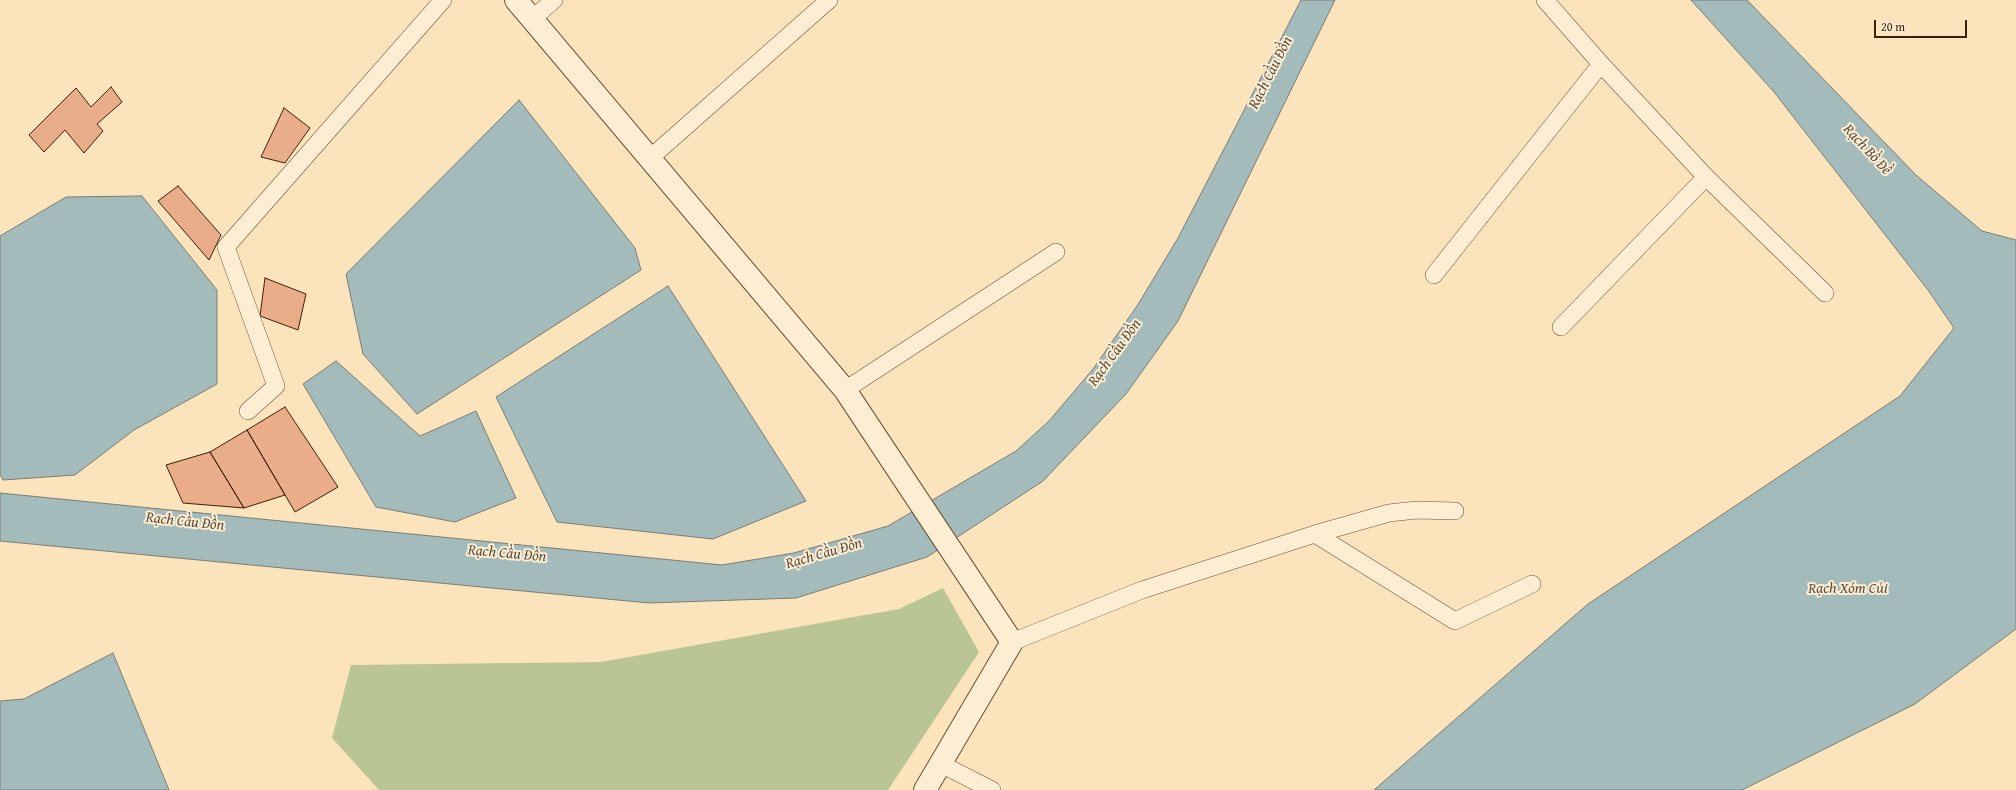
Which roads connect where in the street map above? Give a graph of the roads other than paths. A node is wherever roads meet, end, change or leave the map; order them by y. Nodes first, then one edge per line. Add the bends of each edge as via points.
1 (443, 0) edge
2 (516, 0) edge
3 (554, 0) edge
4 (829, 0) edge
5 (1544, 0) edge
6 (532, 19) junction
7 (1601, 64) junction
8 (649, 159) junction
9 (1706, 177) junction
10 (1056, 252) dead end
11 (1434, 275) dead end
12 (1825, 293) dead end
13 (1561, 327) dead end
14 (845, 390) junction
15 (248, 411) dead end
16 (1455, 511) dead end
17 (1315, 534) junction
18 (1532, 584) dead end
19 (1012, 642) junction
20 (939, 763) junction
21 (925, 790) edge
22 (992, 790) edge

1 - 15 lane via 226,247 276,386
2 - 6 street
3 - 6 lane
4 - 8 lane
5 - 7 lane
6 - 8 street
7 - 9 lane
7 - 11 lane
8 - 14 street
9 - 12 lane
9 - 13 lane
10 - 14 lane
14 - 19 street
16 - 17 lane via 1417,510 1389,513
17 - 18 lane via 1455,621
17 - 19 lane via 1142,590
19 - 20 street
20 - 21 street
20 - 22 lane

